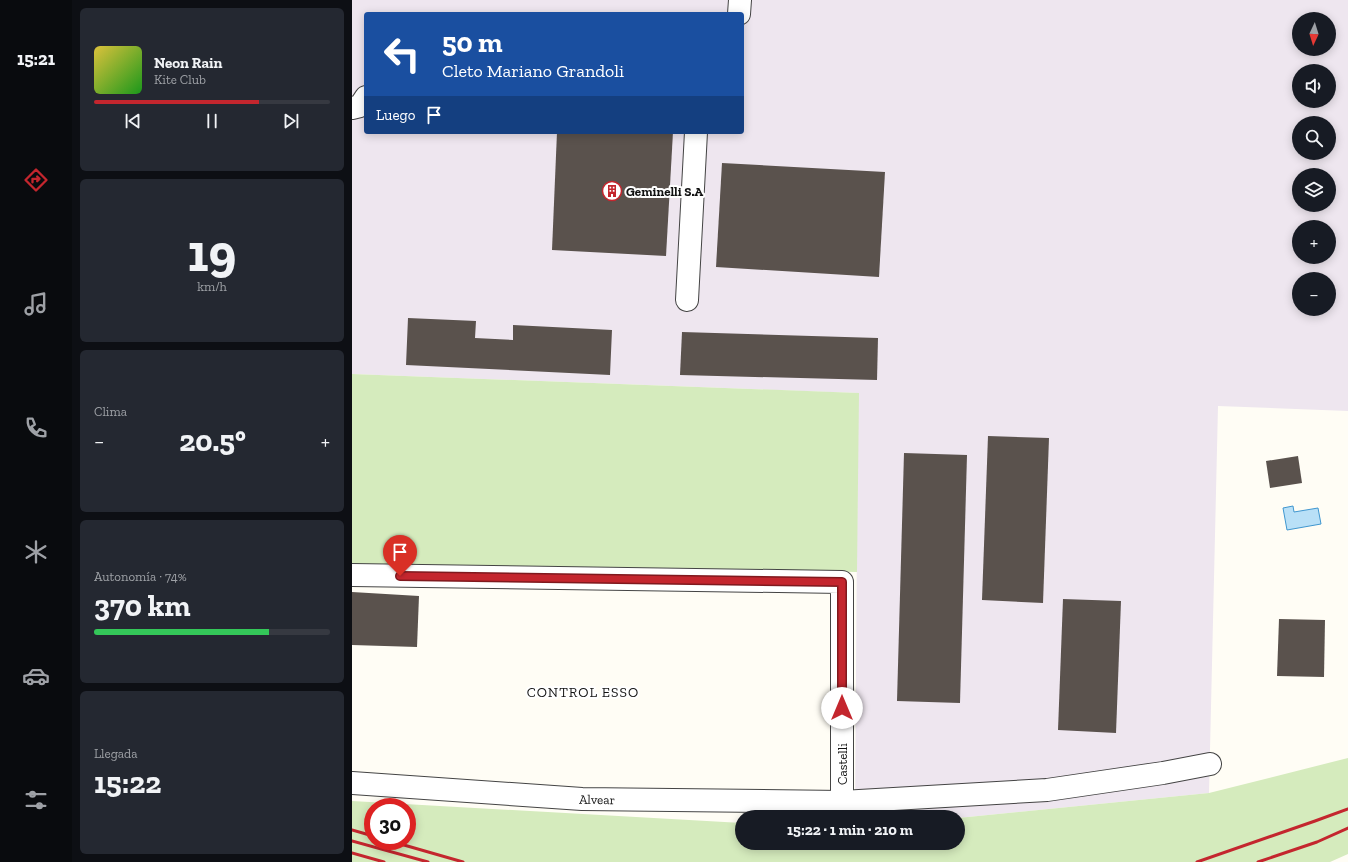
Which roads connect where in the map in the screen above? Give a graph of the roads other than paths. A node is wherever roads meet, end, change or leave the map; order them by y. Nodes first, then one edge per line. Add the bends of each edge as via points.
1 (740, 0) edge
2 (739, 12) edge
3 (364, 100) edge
4 (352, 108) edge
5 (696, 134) edge
6 (687, 300) dead end
7 (352, 575) edge
8 (1210, 764) dead end
9 (352, 783) edge
10 (842, 802) junction

1 - 2 street
3 - 4 street via 360,106
5 - 6 street
7 - 10 street, Castelli via 842,582
8 - 10 street, Alvear via 1048,790
9 - 10 street, Alvear via 582,799

